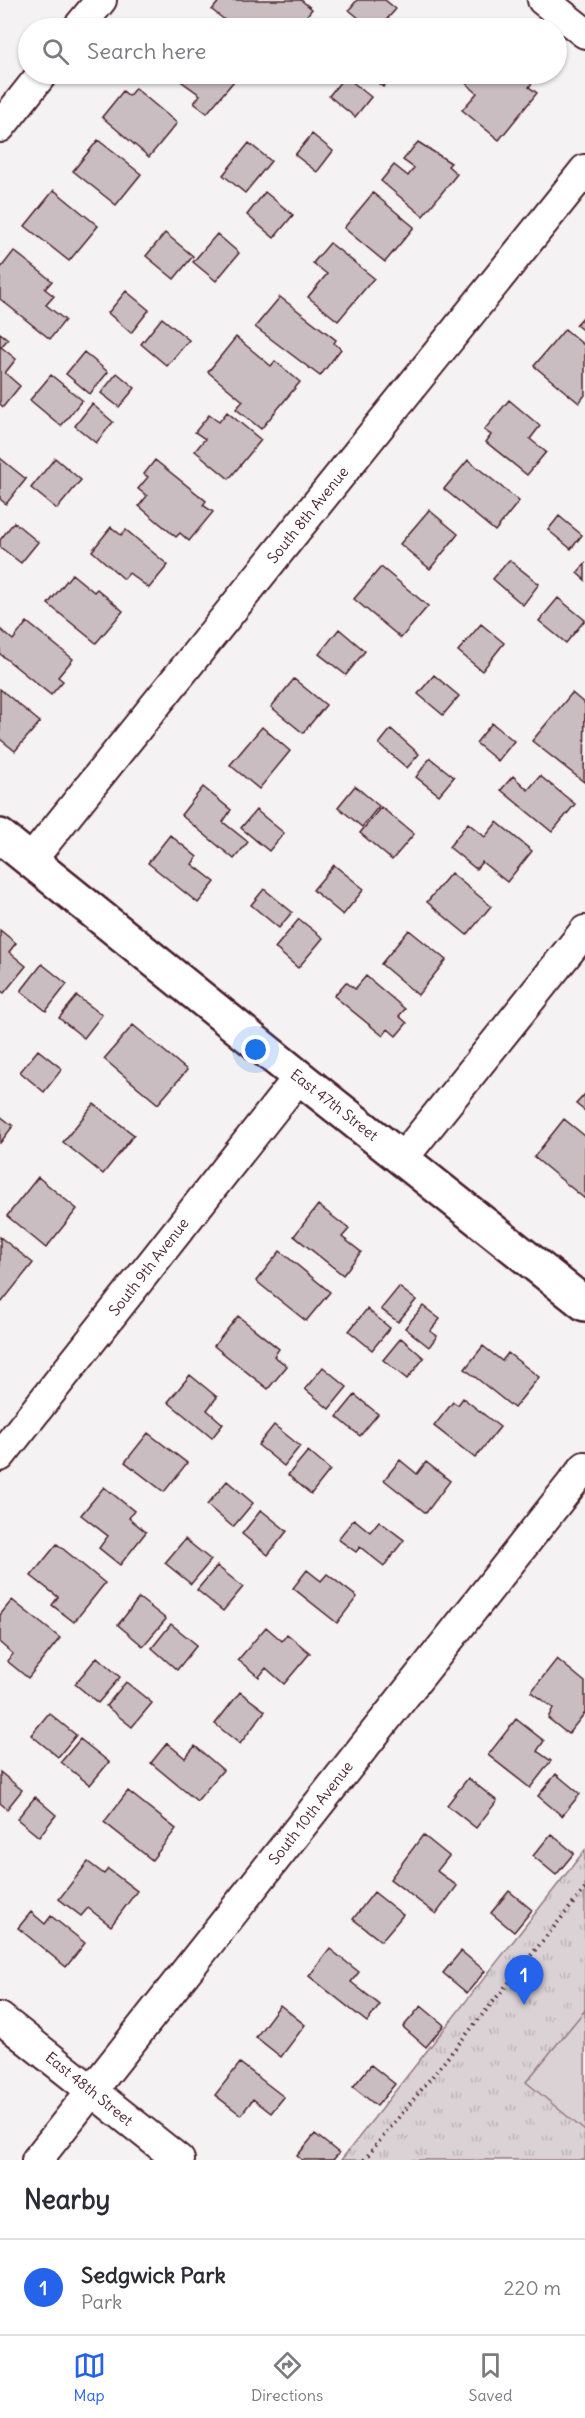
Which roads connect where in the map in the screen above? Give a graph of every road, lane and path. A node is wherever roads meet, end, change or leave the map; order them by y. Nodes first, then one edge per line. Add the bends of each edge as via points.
1 (101, 0) edge
2 (543, 0) edge
3 (86, 18) edge
4 (566, 18) edge
5 (567, 19) edge
6 (585, 33) edge
7 (34, 84) edge
8 (0, 127) edge
9 (585, 171) edge
10 (0, 836) edge
11 (31, 860) junction
12 (585, 931) edge
13 (299, 1077) junction
14 (402, 1159) junction
15 (585, 1304) edge
16 (0, 1456) edge
17 (585, 1467) edge
18 (585, 1889) edge
19 (0, 2018) edge
20 (91, 2091) junction
21 (37, 2160) edge
22 (179, 2160) edge
23 (364, 2160) edge

1 - 3 street
2 - 4 street
5 - 6 street
7 - 8 street
9 - 11 street, South 8th Avenue
10 - 11 main road, East 47th Street
11 - 13 main road, East 47th Street
12 - 14 street
13 - 14 main road, East 47th Street
13 - 16 street, South 9th Avenue
14 - 15 main road, East 47th Street
17 - 20 street, South 10th Avenue
18 - 23 path
19 - 20 street, East 48th Street
20 - 21 street, South 10th Avenue
20 - 22 street, East 48th Street

